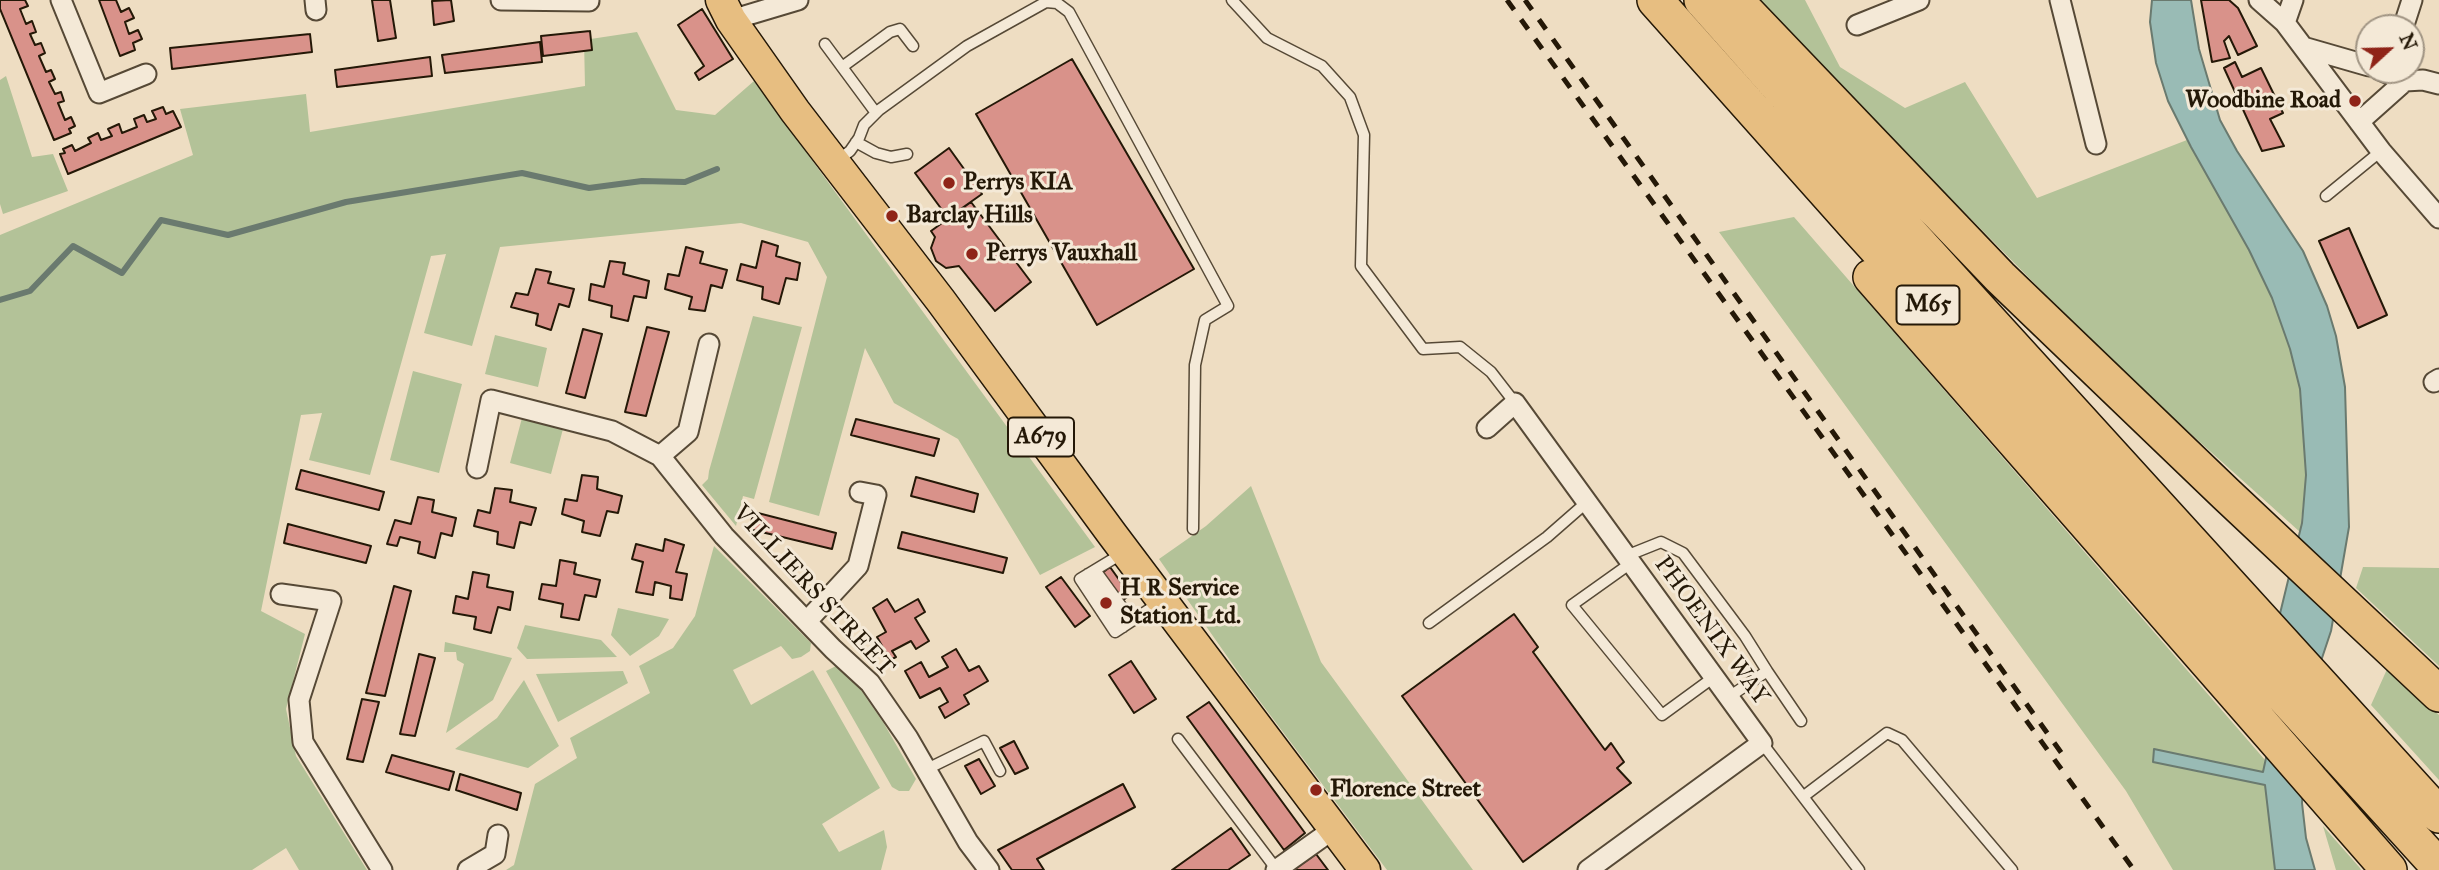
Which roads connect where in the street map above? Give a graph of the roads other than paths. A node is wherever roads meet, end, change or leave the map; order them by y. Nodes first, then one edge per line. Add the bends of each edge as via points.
1 (61, 0) edge
2 (501, 0) edge
3 (798, 0) edge
4 (1232, 0) edge
5 (1629, 0) edge
6 (1655, 0) edge
7 (1702, 0) edge
8 (1735, 0) edge
9 (1919, 0) edge
10 (2060, 0) edge
11 (2259, 0) edge
12 (2293, 0) edge
13 (589, 1) edge
14 (726, 10) edge
15 (2285, 23) junction
16 (1857, 26) dead end
17 (825, 44) dead end
18 (913, 46) dead end
19 (2303, 47) junction
20 (2355, 62) edge
21 (842, 67) junction
22 (146, 74) dead end
23 (2402, 84) edge
24 (876, 113) junction
25 (2359, 122) junction
26 (856, 142) junction
27 (2096, 144) dead end
28 (2381, 151) junction
29 (907, 155) dead end
30 (834, 163) junction
31 (2326, 196) dead end
32 (2439, 218) edge
33 (709, 344) dead end
34 (1515, 403) junction
35 (1487, 428) dead end
36 (660, 456) junction
37 (477, 468) dead end
38 (860, 492) dead end
39 (1587, 502) junction
40 (1193, 529) dead end
41 (1125, 551) junction
42 (1628, 559) junction
43 (1091, 572) junction
44 (281, 594) dead end
45 (1163, 601) junction
46 (807, 621) junction
47 (1429, 623) dead end
48 (1128, 624) junction
49 (1767, 671) junction
50 (1714, 677) junction
51 (2439, 694) edge
52 (1729, 697) junction
53 (1801, 721) dead end
54 (1178, 739) dead end
55 (1762, 743) junction
56 (925, 770) junction
57 (1000, 771) dead end
58 (1804, 796) junction
59 (2439, 815) edge
60 (1335, 828) junction
61 (498, 835) dead end
62 (2439, 867) edge
63 (382, 870) edge
64 (468, 870) edge
65 (989, 870) edge
66 (1276, 870) edge
67 (1365, 870) edge
68 (1588, 870) edge
69 (1859, 870) edge
70 (2012, 870) edge
71 (2389, 870) edge

1 - 22 street via 99,93
2 - 13 street
3 - 14 street
4 - 34 lane via 1267,38 1322,66 1350,97 1364,135 1361,266 1423,349 1460,347 1491,372
5 - 71 highway
6 - 62 highway, M65
7 - 59 highway, M65
8 - 51 highway via 2000,277
9 - 16 street
10 - 27 street
11 - 15 street
12 - 15 street
14 - 30 main road, A679
15 - 19 street
17 - 21 lane
18 - 21 lane via 900,29
19 - 20 street
19 - 25 street
21 - 24 lane
23 - 25 street
24 - 26 lane
24 - 40 lane via 967,46 1036,6 1056,3 1069,12 1228,306 1205,320 1195,365
25 - 28 street
26 - 29 lane via 891,157
26 - 30 lane
28 - 31 lane
28 - 32 street
30 - 41 main road, A679
33 - 36 street via 688,432
34 - 35 street
34 - 39 street, PHOENIX WAY
36 - 37 street, VILLIERS STREET via 612,431 491,400
36 - 46 street, VILLIERS STREET via 724,536
38 - 46 street via 876,495 858,566
39 - 42 street, PHOENIX WAY
39 - 47 lane via 1548,537
41 - 43 lane
41 - 45 main road, A679
42 - 49 lane via 1661,542 1683,553
42 - 50 street, PHOENIX WAY
42 - 50 lane via 1573,606 1662,715
43 - 48 lane
43 - 48 lane via 1080,579 1115,632
44 - 63 street via 331,601 299,700 303,743
45 - 48 lane
45 - 60 main road, A679
46 - 56 street, VILLIERS STREET via 870,683
49 - 52 lane
49 - 53 lane
50 - 52 street, PHOENIX WAY
52 - 55 street, PHOENIX WAY
54 - 66 lane
55 - 58 lane
55 - 68 street, PHOENIX WAY
56 - 57 lane via 984,741
56 - 65 street, VILLIERS STREET
58 - 69 lane
58 - 70 lane via 1887,733 1902,740
60 - 66 street
60 - 67 main road, A679
61 - 64 street via 495,854

